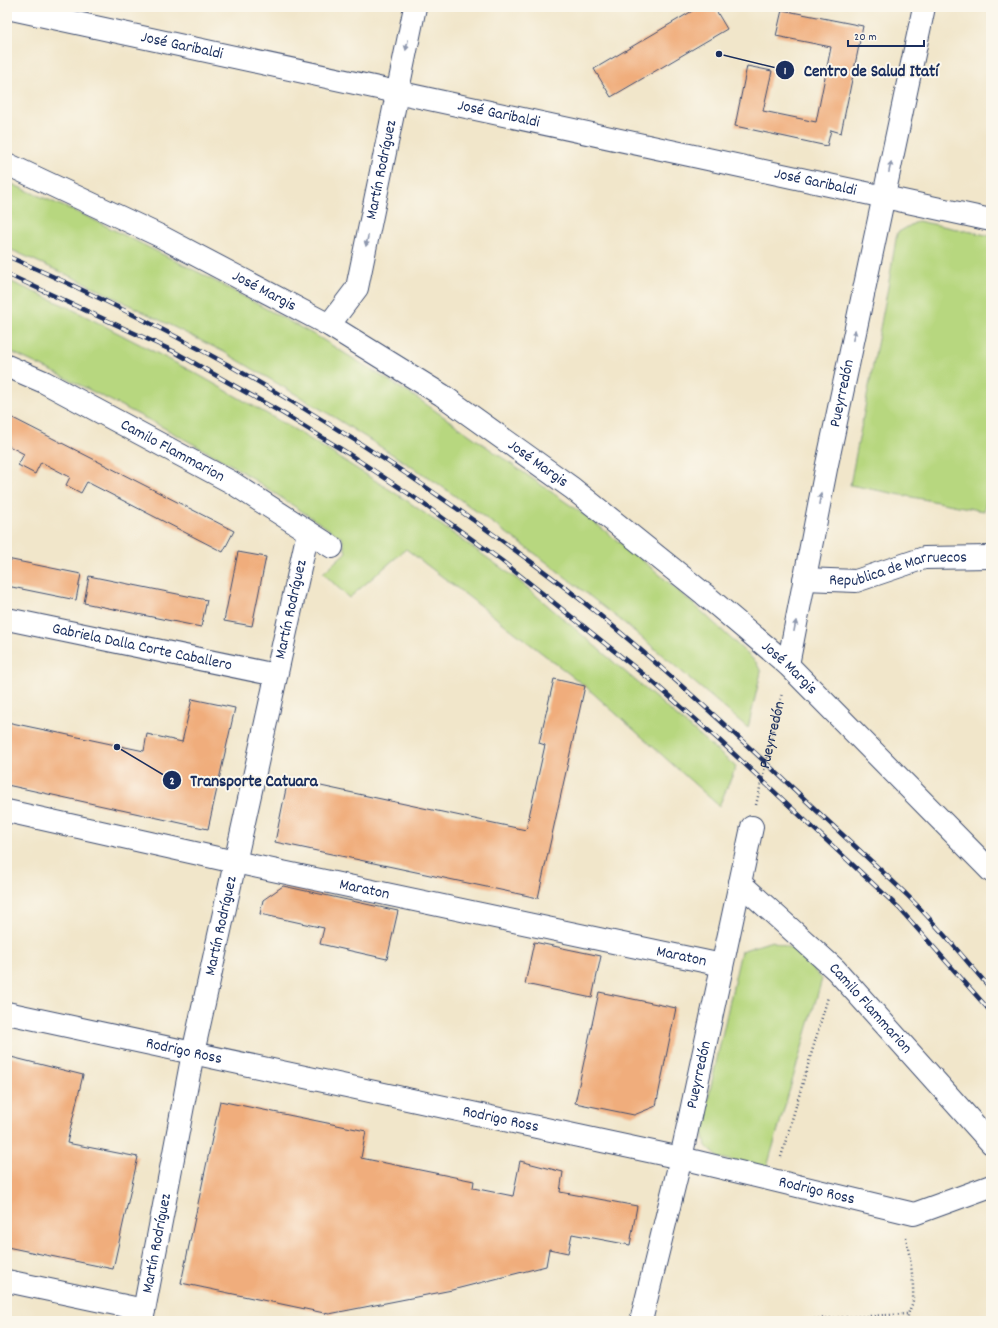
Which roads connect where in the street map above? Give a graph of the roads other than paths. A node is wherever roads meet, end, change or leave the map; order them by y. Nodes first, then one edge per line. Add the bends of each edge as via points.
1 (415, 7) edge
2 (924, 7) edge
3 (7, 8) edge
4 (397, 92) junction
5 (7, 164) edge
6 (883, 197) junction
7 (991, 220) edge
8 (329, 325) junction
9 (7, 366) edge
10 (308, 532) junction
11 (332, 547) dead end
12 (991, 556) edge
13 (804, 579) junction
14 (7, 619) edge
15 (788, 665) junction
16 (276, 675) junction
17 (7, 811) edge
18 (752, 827) dead end
19 (235, 862) junction
20 (991, 871) edge
21 (740, 883) junction
22 (722, 965) junction
23 (7, 1013) edge
24 (193, 1053) junction
25 (991, 1144) edge
26 (681, 1158) junction
27 (991, 1186) edge
28 (7, 1281) edge
29 (143, 1316) edge
30 (641, 1321) edge

1 -> 4 street, Martín Rodríguez
6 -> 2 street, Pueyrredón
3 - 4 street, José Garibaldi
4 - 6 street, José Garibaldi
4 -> 8 street, Martín Rodríguez via 357,288
5 - 8 street, José Margis via 158,235
6 - 7 street, José Garibaldi
13 -> 6 street, Pueyrredón
8 - 15 street, José Margis via 442,395 572,488
9 - 10 street, Camilo Flammarion via 44,382 231,482
10 - 11 street, Camilo Flammarion
10 - 16 street, Martín Rodríguez
12 - 13 street, Republica de Marruecos via 924,558 856,581
15 -> 13 street, Pueyrredón
14 - 16 street, Gabriela Dalla Corte Caballero
15 - 20 street, José Margis
16 - 19 street, Martín Rodríguez
17 - 19 street, Maraton
18 - 21 street, Pueyrredón
19 - 22 street, Maraton
19 - 24 street, Martín Rodríguez
21 - 22 street, Pueyrredón
21 - 25 street, Camilo Flammarion via 836,970
22 - 26 street, Pueyrredón
23 - 24 street, Rodrigo Ross
24 - 26 street, Rodrigo Ross
24 - 29 street, Martín Rodríguez
26 - 27 street, Rodrigo Ross via 914,1214
26 - 30 street, Pueyrredón
28 - 29 street

